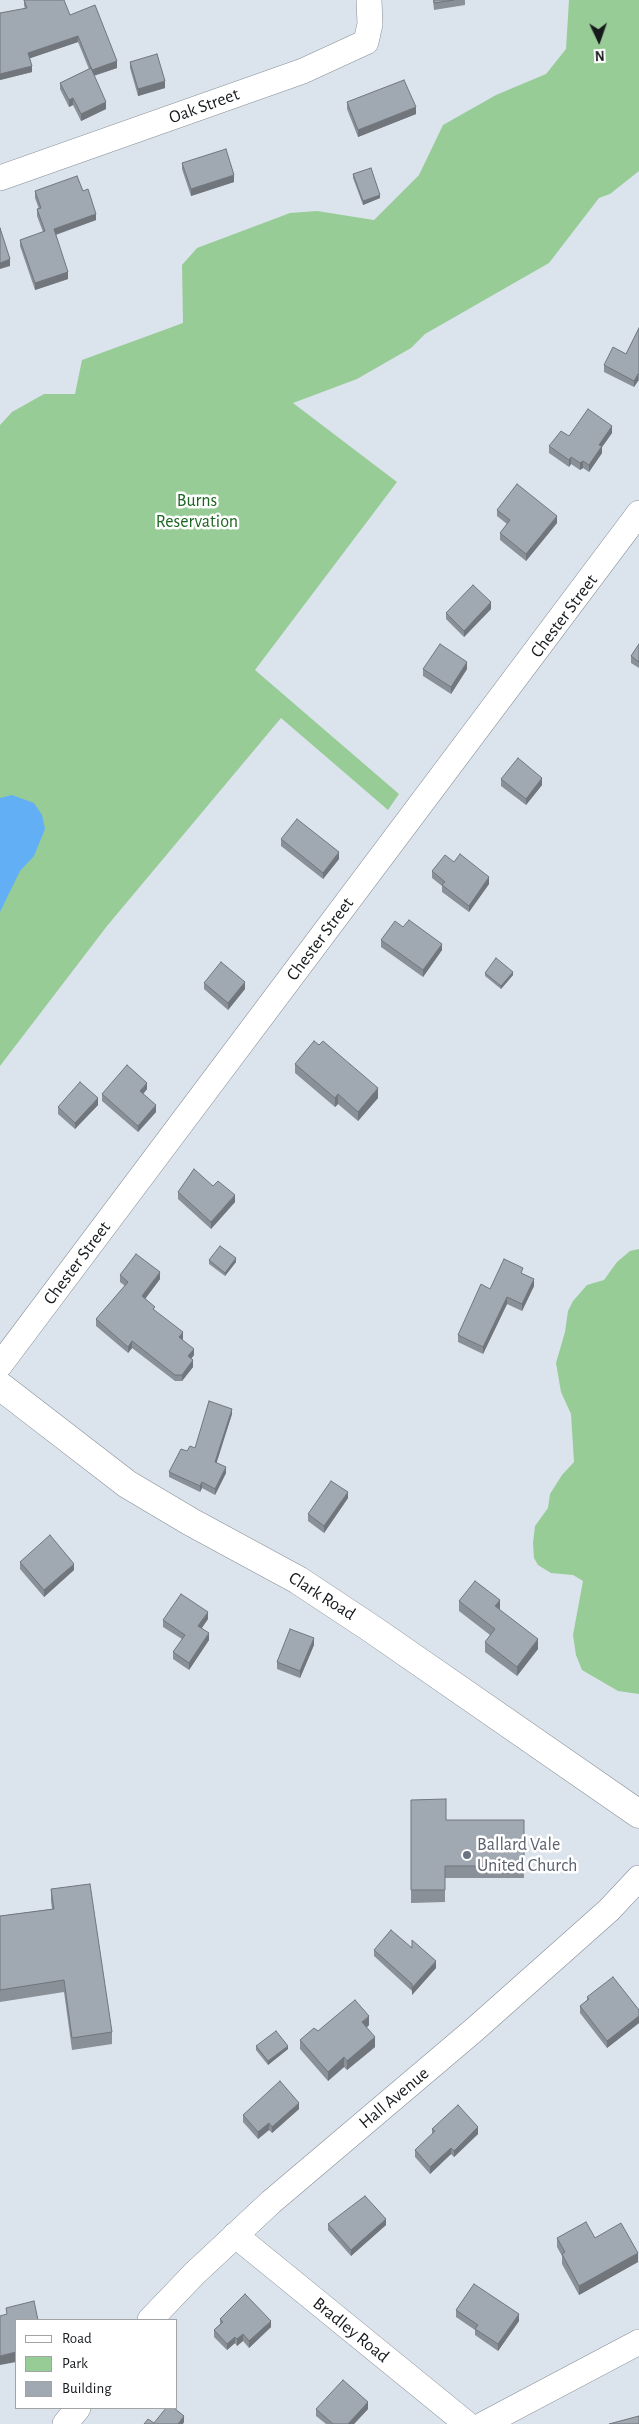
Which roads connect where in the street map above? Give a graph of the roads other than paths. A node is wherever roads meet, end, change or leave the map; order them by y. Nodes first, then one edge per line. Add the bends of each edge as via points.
1 (369, 0) edge
2 (0, 178) edge
3 (639, 513) edge
4 (0, 1365) edge
5 (0, 1386) edge
6 (639, 1814) edge
7 (639, 1878) edge
8 (235, 2235) junction
9 (151, 2319) edge
10 (639, 2342) edge
11 (77, 2409) edge
12 (65, 2424) edge
13 (467, 2424) edge
14 (484, 2424) edge

1 - 2 street, Oak Street via 370,24 366,42 303,71
3 - 4 street, Chester Street
5 - 6 main road, Clark Road via 127,1484 298,1580
7 - 8 street, Hall Avenue via 609,1910 488,2017
8 - 9 street, Hall Avenue
8 - 13 street, Bradley Road
10 - 14 street
11 - 12 street

